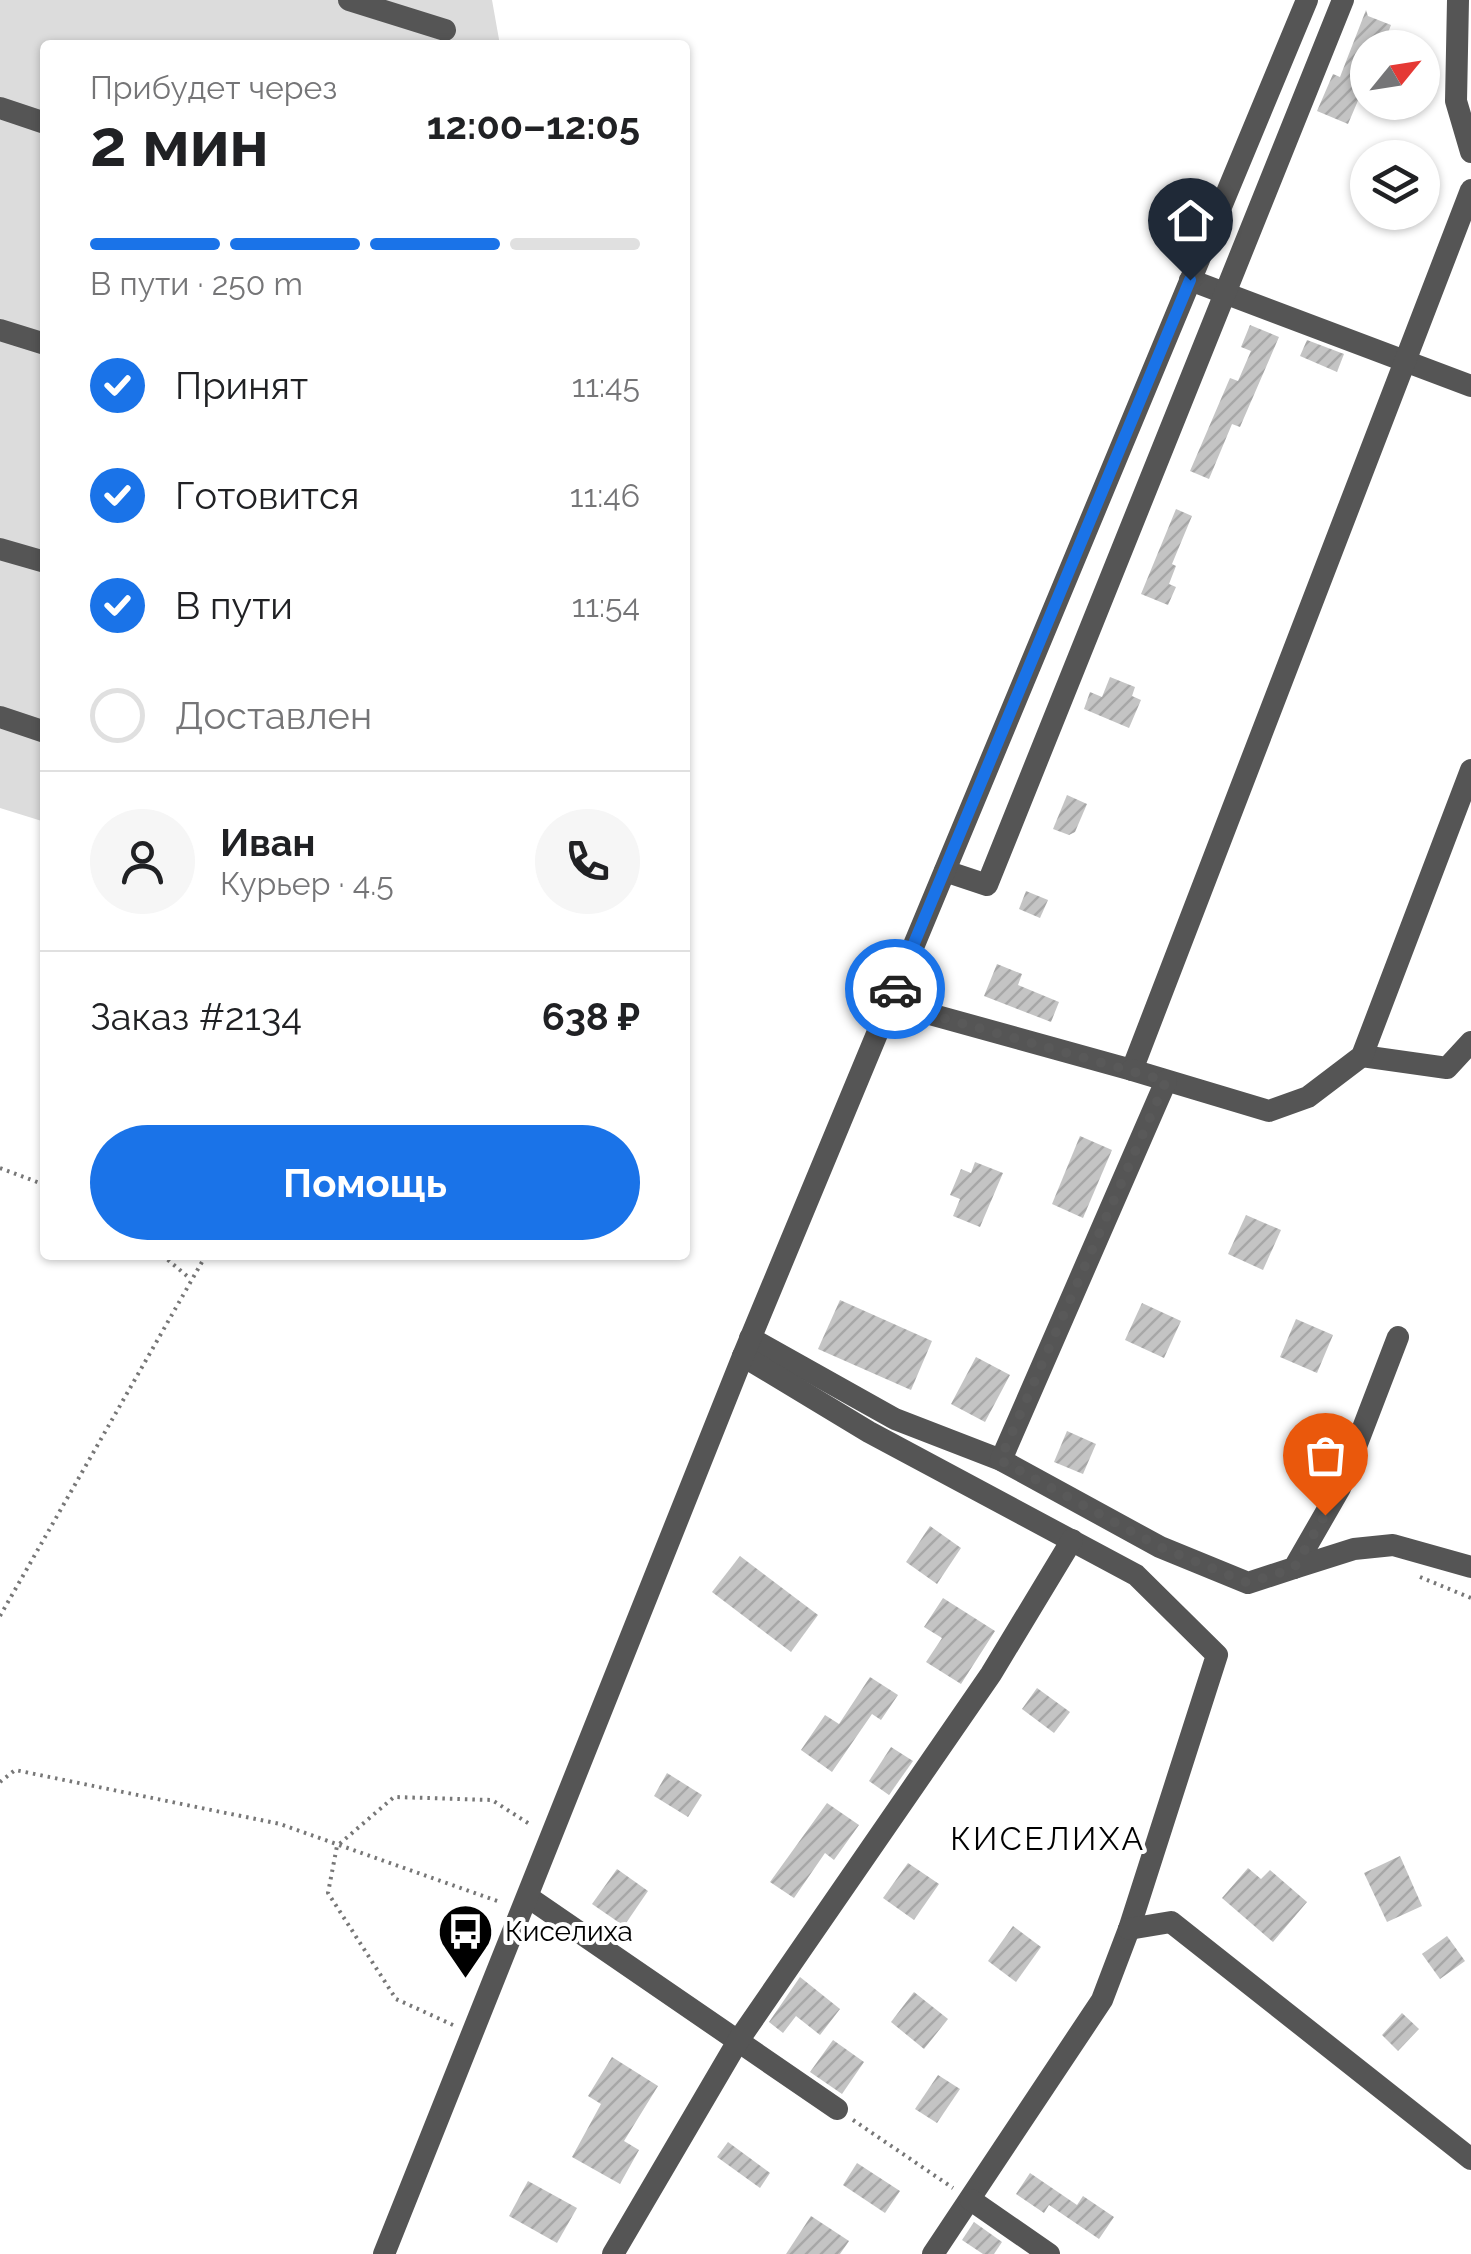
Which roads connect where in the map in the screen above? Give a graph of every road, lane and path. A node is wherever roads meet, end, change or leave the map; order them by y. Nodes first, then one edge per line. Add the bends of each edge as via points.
1 (349, 0) edge
2 (1307, 0) edge
3 (1343, 0) edge
4 (1458, 0) edge
5 (445, 30) dead end
6 (0, 108) edge
7 (40, 120) edge
8 (1471, 152) edge
9 (1471, 190) edge
10 (1190, 280) junction
11 (1228, 294) junction
12 (0, 330) edge
13 (40, 342) edge
14 (1407, 362) junction
15 (1471, 386) edge
16 (0, 549) edge
17 (40, 561) edge
18 (0, 716) edge
19 (40, 730) edge
20 (1471, 770) edge
21 (945, 871) junction
22 (890, 1003) junction
23 (1471, 1042) edge
24 (1362, 1056) junction
25 (1132, 1070) junction
26 (1166, 1081) junction
27 (0, 1168) edge
28 (40, 1183) edge
29 (168, 1260) edge
30 (202, 1260) edge
31 (188, 1278) junction
32 (1398, 1337) dead end
33 (747, 1347) junction
34 (1000, 1460) junction
35 (1072, 1540) junction
36 (1294, 1568) junction
37 (1471, 1568) edge
38 (0, 1616) edge
39 (0, 1782) edge
40 (552, 1838) junction
41 (337, 1846) junction
42 (526, 1902) junction
43 (1130, 1929) junction
44 (473, 2035) junction
45 (738, 2040) junction
46 (837, 2109) joint
47 (1471, 2159) edge
48 (971, 2200) junction
49 (384, 2254) edge
50 (613, 2254) edge
51 (934, 2254) edge
52 (1049, 2254) edge

1 - 5 street
2 - 10 street
3 - 11 street
4 - 8 street via 1456,101
6 - 7 street
9 - 14 street
10 - 11 street
10 - 21 street
11 - 14 street
11 - 21 street via 987,885
12 - 13 street
14 - 15 street
14 - 25 street
16 - 17 street
18 - 19 street
20 - 24 street
21 - 22 street
22 - 25 street
22 - 33 street
23 - 24 street via 1447,1068
24 - 26 street via 1308,1097 1269,1112
25 - 26 street
26 - 34 street
27 - 28 path
29 - 31 path
30 - 31 path
31 - 38 path
32 - 36 street via 1340,1488
33 - 34 street via 894,1419
33 - 35 street via 869,1432
33 - 40 street
34 - 36 street via 1160,1547 1248,1583
35 - 43 street via 1136,1575 1217,1654
35 - 45 street via 992,1674
36 - 37 street via 1393,1545
39 - 41 path via 14,1770 280,1824
40 - 41 path via 492,1800 394,1797
40 - 42 street
41 - 42 path via 474,1896
41 - 44 path via 328,1893 396,1999
42 - 44 street
42 - 45 street
43 - 47 street via 1171,1922
43 - 48 street via 1102,2000
44 - 49 street
45 - 46 street
45 - 50 street
46 - 48 path
48 - 51 street
48 - 52 street

